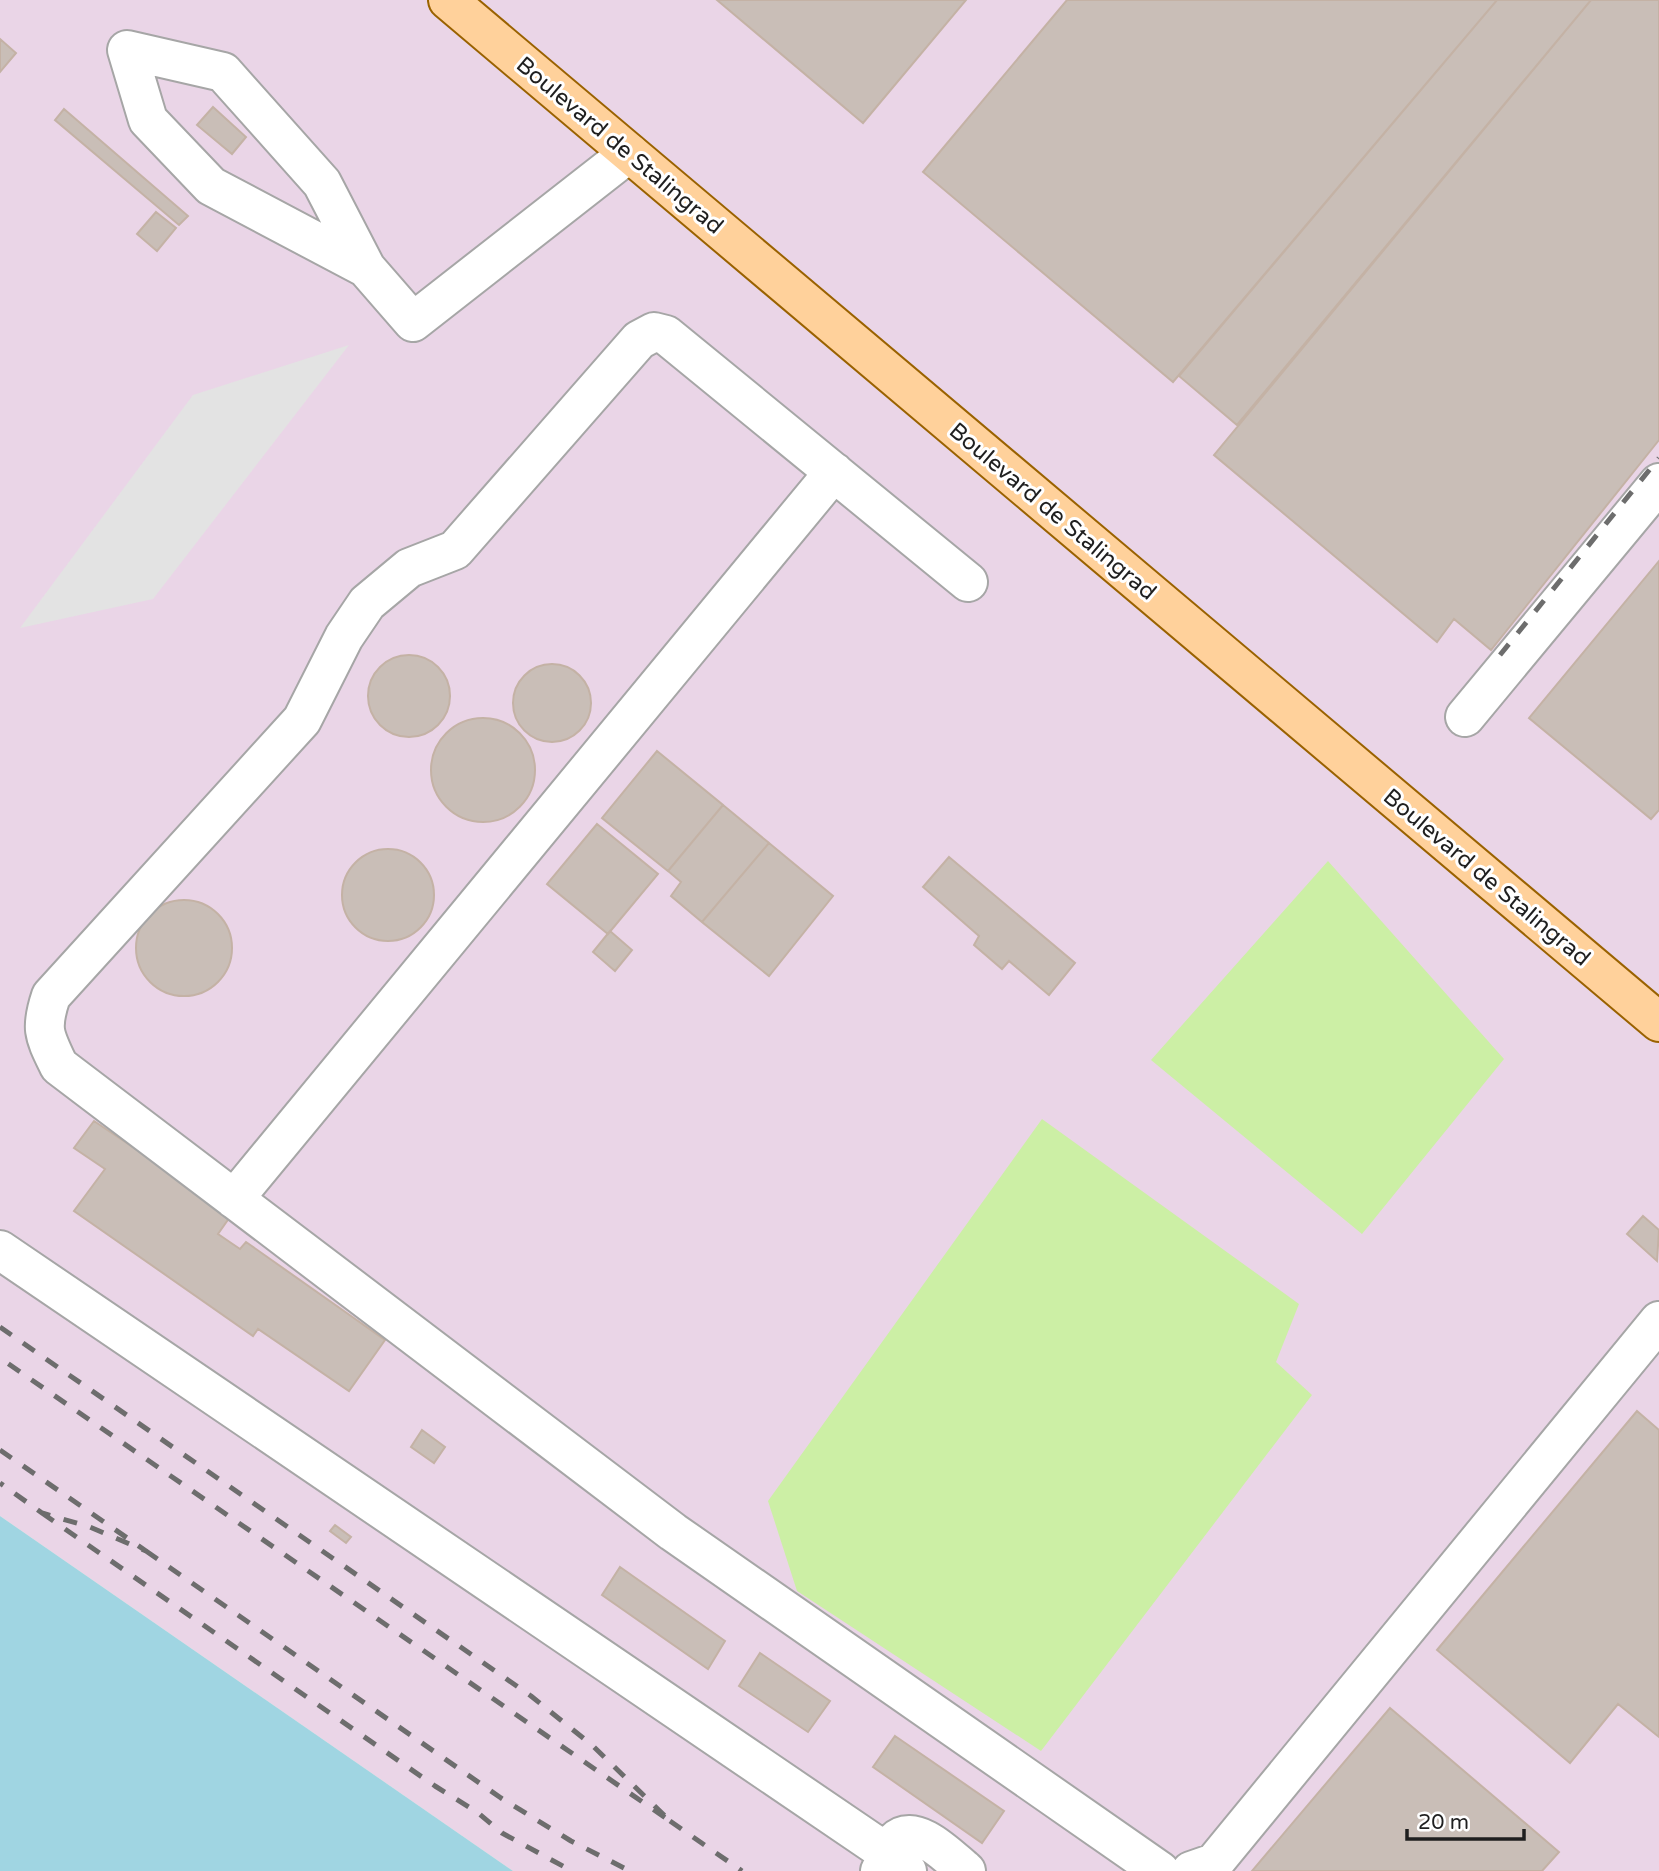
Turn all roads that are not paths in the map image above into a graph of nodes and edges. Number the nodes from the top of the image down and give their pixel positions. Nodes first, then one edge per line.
1 (448, 0) edge
2 (629, 153) junction
3 (366, 268) junction
4 (834, 472) junction
5 (1659, 483) edge
6 (968, 582) dead end
7 (1465, 717) dead end
8 (1659, 1022) edge
9 (234, 1199) junction
10 (0, 1250) edge
11 (1659, 1321) edge
12 (892, 1866) edge
13 (966, 1871) edge
14 (1160, 1871) edge
15 (1191, 1871) edge

1 - 2 main road, Boulevard de Stalingrad
2 - 3 street
2 - 8 main road, Boulevard de Stalingrad
3 - 3 street
4 - 6 street
4 - 9 street
4 - 9 street
5 - 7 street
9 - 14 street
10 - 12 street
11 - 15 street
12 - 13 street

